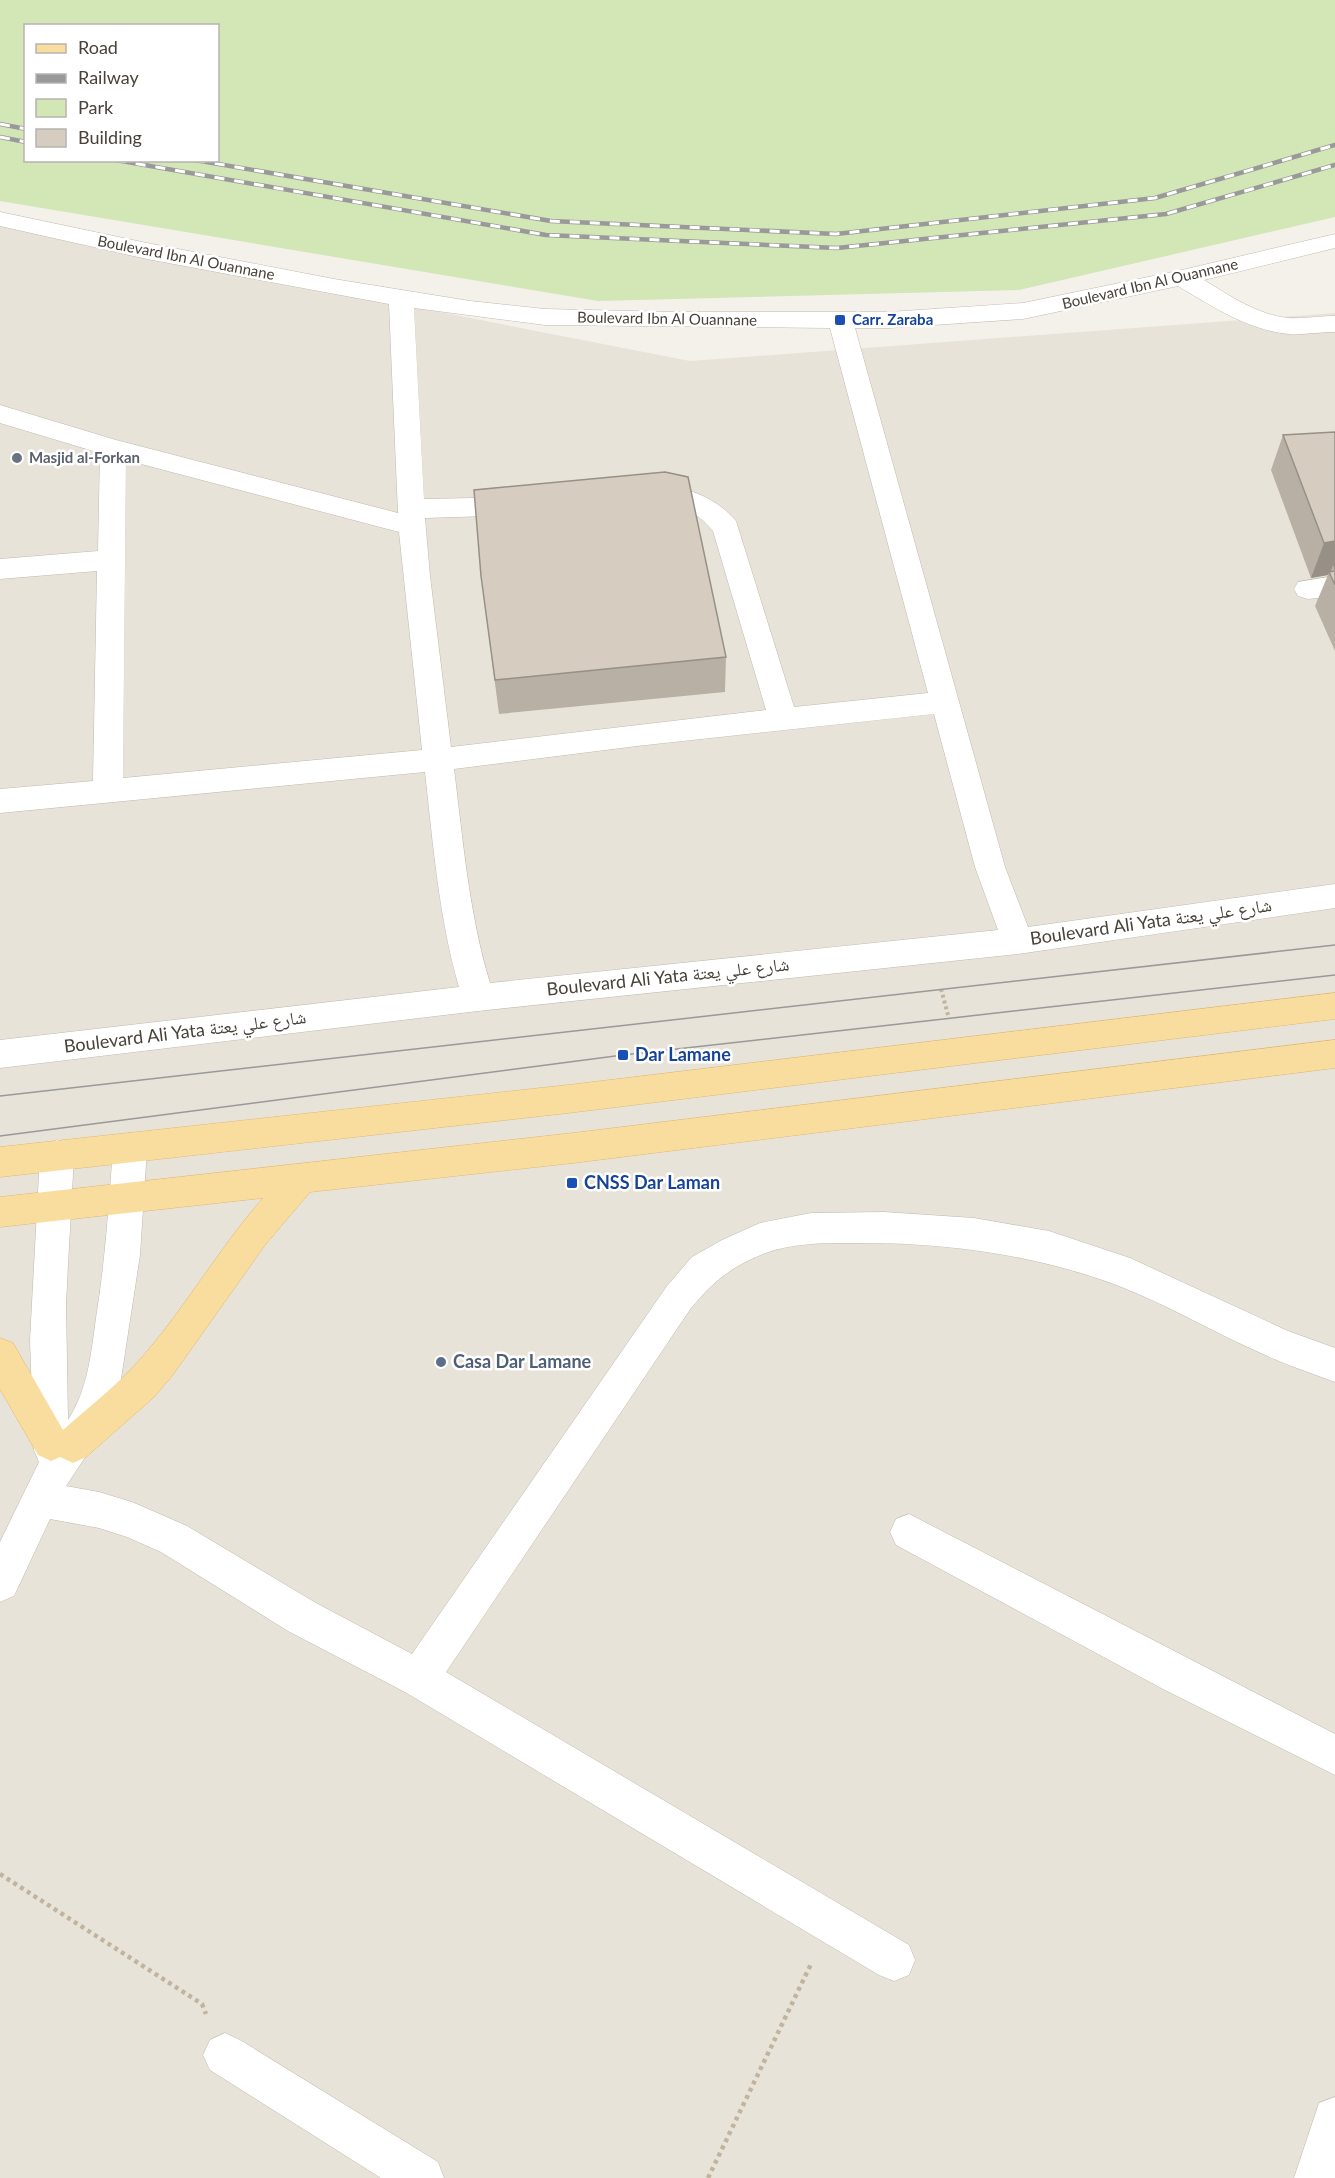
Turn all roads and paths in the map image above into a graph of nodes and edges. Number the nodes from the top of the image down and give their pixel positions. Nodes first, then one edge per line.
1 (0, 219) edge
2 (1335, 241) edge
3 (1182, 278) junction
4 (401, 298) junction
5 (840, 320) junction
6 (1335, 324) edge
7 (0, 414) edge
8 (113, 448) junction
9 (627, 498) edge
10 (543, 504) edge
11 (410, 518) junction
12 (111, 560) junction
13 (0, 569) edge
14 (945, 702) junction
15 (783, 719) junction
16 (437, 760) junction
17 (108, 790) junction
18 (0, 801) edge
19 (1335, 896) edge
20 (1018, 941) junction
21 (478, 998) junction
22 (1335, 1006) edge
23 (0, 1054) edge
24 (1335, 1054) edge
25 (130, 1148) junction
26 (57, 1155) junction
27 (0, 1162) edge
28 (302, 1177) junction
29 (127, 1199) junction
30 (53, 1206) junction
31 (0, 1212) edge
32 (0, 1355) edge
33 (1335, 1365) edge
34 (55, 1464) junction
35 (909, 1532) dead end
36 (0, 1583) edge
37 (419, 1678) junction
38 (1335, 1755) edge
39 (0, 1874) edge
40 (831, 1922) junction
41 (894, 1960) dead end
42 (225, 2055) joint
43 (1335, 2119) edge
44 (422, 2178) edge
45 (708, 2178) edge
46 (1316, 2178) edge

1 - 4 street, Boulevard Ibn Al Ouannane
2 - 3 street, Boulevard Ibn Al Ouannane
3 - 5 street, Boulevard Ibn Al Ouannane
3 - 6 street
4 - 5 street, Boulevard Ibn Al Ouannane
4 - 11 street
5 - 14 street
7 - 8 street
8 - 11 street
8 - 12 street
9 - 15 street
10 - 11 street
11 - 16 street
12 - 13 street
12 - 17 street
14 - 15 street
14 - 20 street
15 - 16 street
16 - 17 street
16 - 21 street
17 - 18 street
19 - 20 street, Boulevard Ali Yata شارع علي يعتة
20 - 21 street, Boulevard Ali Yata شارع علي يعتة
21 - 23 street, Boulevard Ali Yata شارع علي يعتة
22 - 25 main road
24 - 28 main road
25 - 26 main road
25 - 29 street
26 - 27 main road
26 - 30 street
28 - 29 main road
28 - 34 main road
29 - 30 main road
29 - 34 street
30 - 31 main road
30 - 34 street
32 - 34 main road
33 - 37 street
34 - 36 street
34 - 37 street
35 - 38 street
37 - 40 street
39 - 42 path
40 - 41 street
40 - 45 path
42 - 44 street
43 - 46 street

